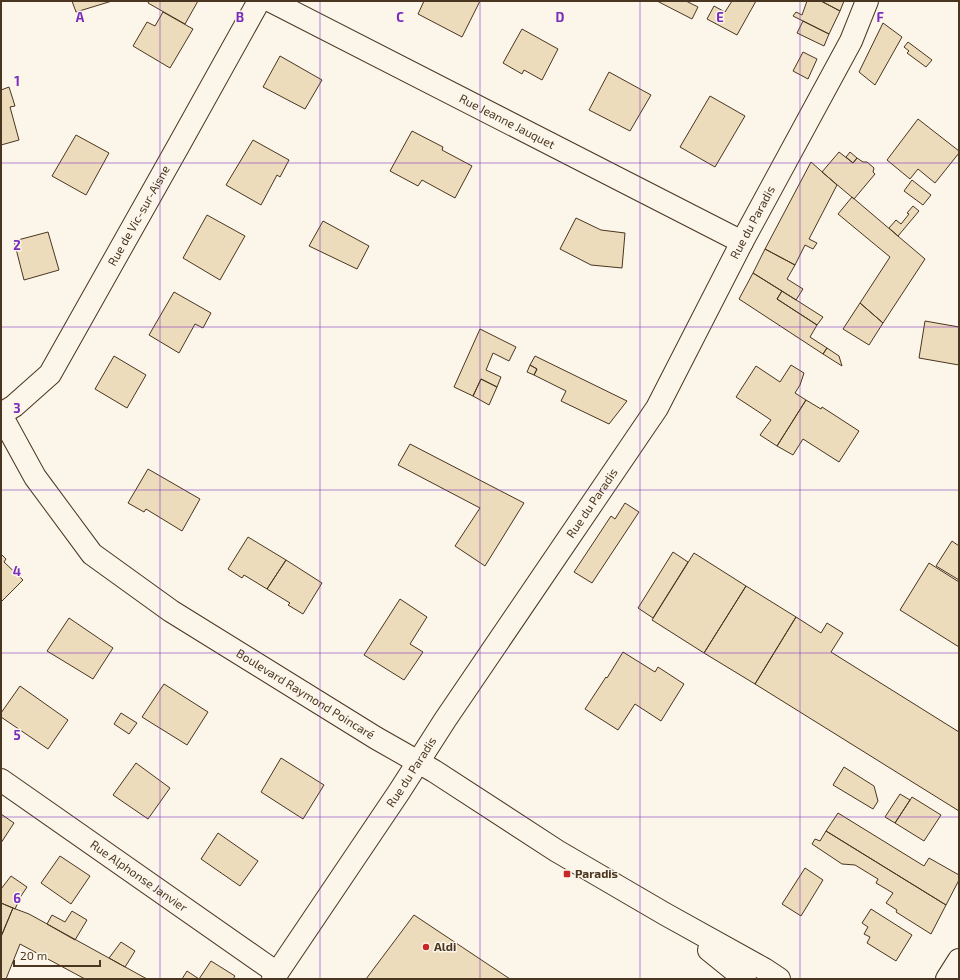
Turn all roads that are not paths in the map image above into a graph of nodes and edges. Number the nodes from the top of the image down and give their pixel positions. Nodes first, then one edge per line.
1 (259, 1) edge
2 (271, 1) edge
3 (867, 1) edge
4 (742, 242) junction
5 (1, 414) edge
6 (418, 763) junction
7 (1, 780) edge
8 (665, 914) junction
9 (959, 960) edge
10 (275, 976) edge
11 (745, 979) edge
12 (779, 979) edge
13 (946, 979) edge

1 - 5 street, Rue de Vic-sur-Aisne
2 - 4 street, Rue Jeanne Jauquet
3 - 4 street, Rue du Paradis
4 - 6 street, Rue du Paradis
5 - 6 street, Boulevard Raymond Poincaré
6 - 8 street, Boulevard Raymond Poincaré
6 - 10 street, Rue du Paradis
7 - 10 street, Rue Alphonse Janvier
8 - 11 street, Boulevard Raymond Poincaré
8 - 12 street, Boulevard Raymond Poincaré
9 - 13 street

